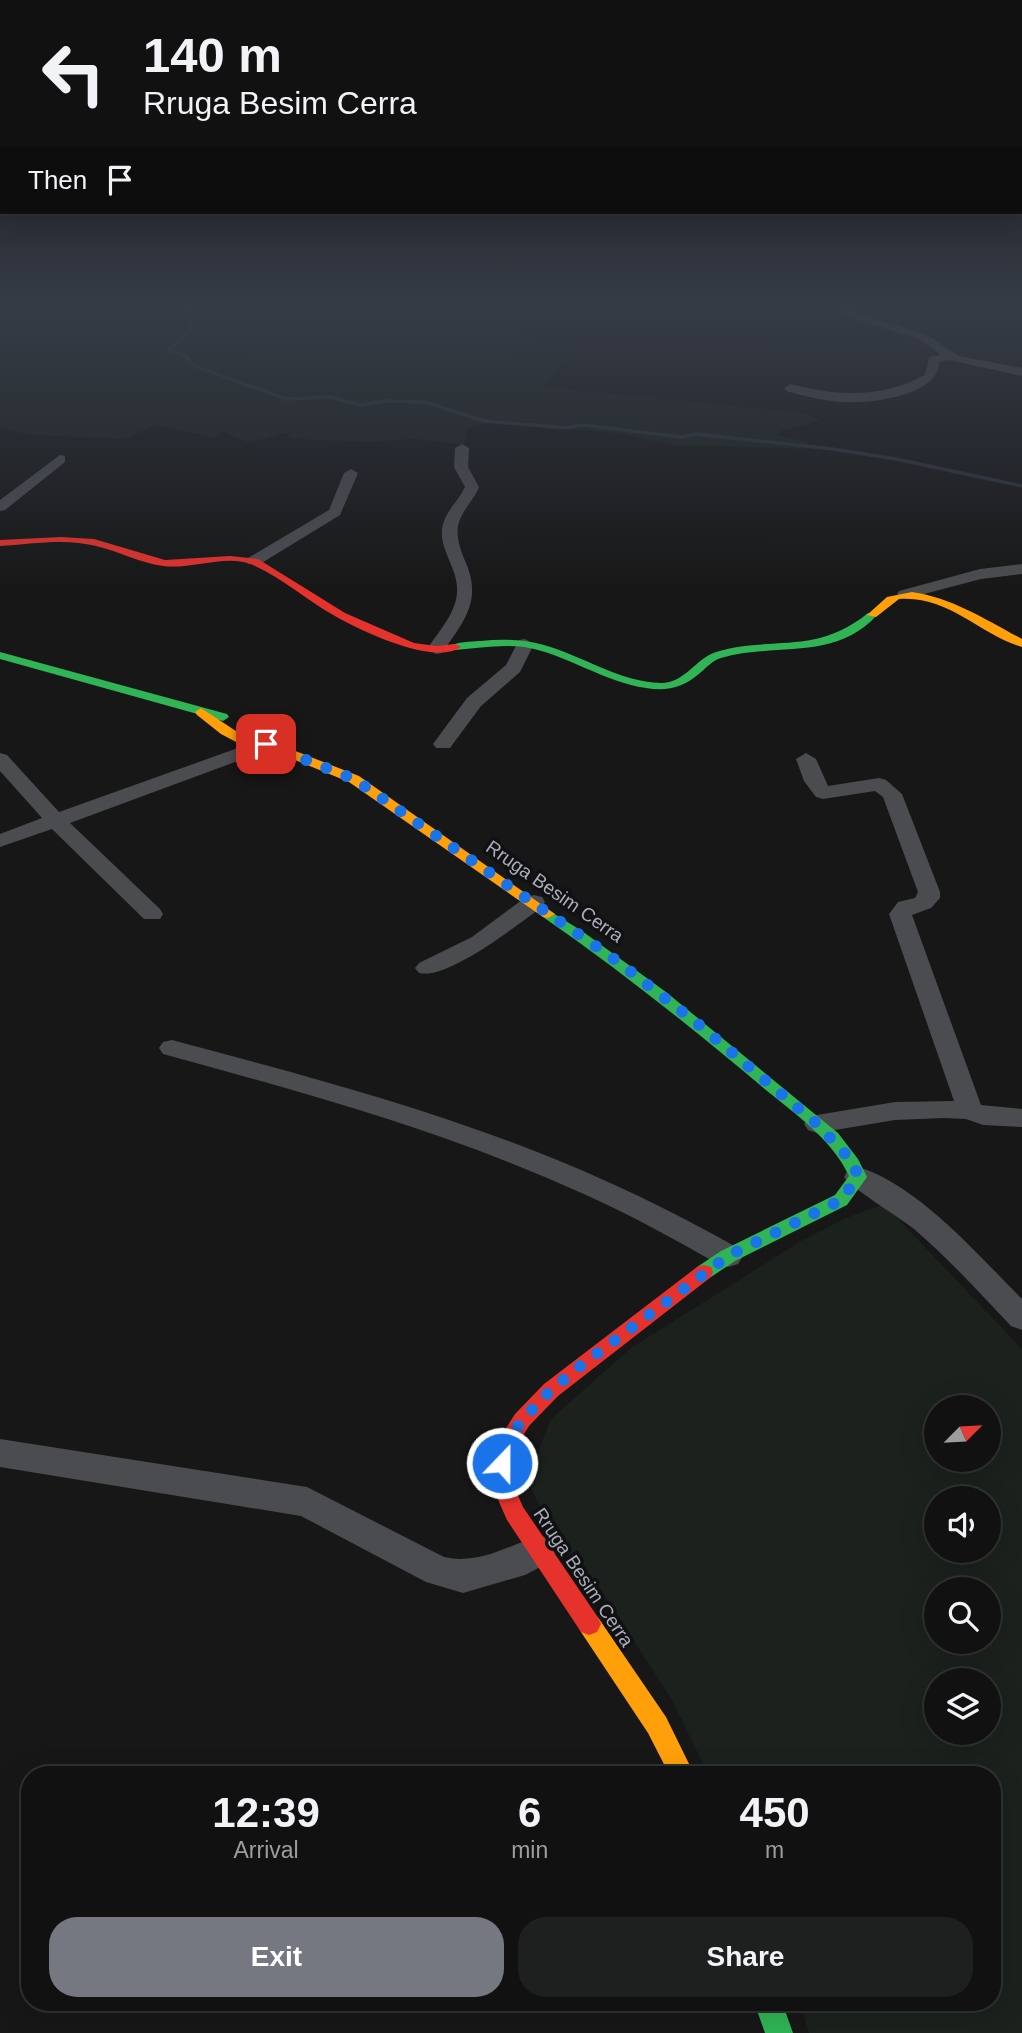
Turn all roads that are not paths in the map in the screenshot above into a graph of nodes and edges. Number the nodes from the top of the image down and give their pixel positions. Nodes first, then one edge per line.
1 (462, 448) dead end
2 (60, 458) dead end
3 (351, 473) dead end
4 (0, 507) edge
5 (0, 543) edge
6 (254, 561) junction
7 (1022, 569) edge
8 (905, 594) junction
9 (525, 644) junction
10 (1022, 645) edge
11 (436, 649) junction
12 (0, 655) edge
13 (201, 712) junction
14 (266, 744) junction
15 (443, 744) dead end
16 (806, 759) dead end
17 (0, 760) edge
18 (56, 821) junction
19 (0, 841) edge
20 (534, 902) junction
21 (152, 914) dead end
22 (426, 968) dead end
23 (173, 1048) dead end
24 (970, 1111) junction
25 (1022, 1118) edge
26 (817, 1124) junction
27 (858, 1177) junction
28 (728, 1256) junction
29 (1022, 1318) edge
30 (0, 1452) edge
31 (540, 1550) junction
32 (678, 1766) edge
33 (771, 2011) edge
34 (779, 2033) edge

1 - 11 street
2 - 4 street
3 - 6 street
5 - 6 street
6 - 11 street
7 - 8 street
8 - 9 street
8 - 10 street
9 - 11 street
9 - 15 street
12 - 13 street, Rruga Besim Cerra
13 - 14 street, Rruga Besim Cerra
13 - 14 street, Rruga Besim Cerra
14 - 18 street
14 - 20 street, Rruga Besim Cerra
16 - 24 street
17 - 18 street
18 - 19 street
18 - 21 street
20 - 22 street
20 - 26 street, Rruga Besim Cerra
23 - 28 street
24 - 25 street
24 - 26 street
26 - 27 street, Rruga Besim Cerra
27 - 28 street, Rruga Besim Cerra
27 - 29 street
28 - 31 street, Rruga Besim Cerra
30 - 31 street
31 - 32 street, Rruga Besim Cerra
33 - 34 street

